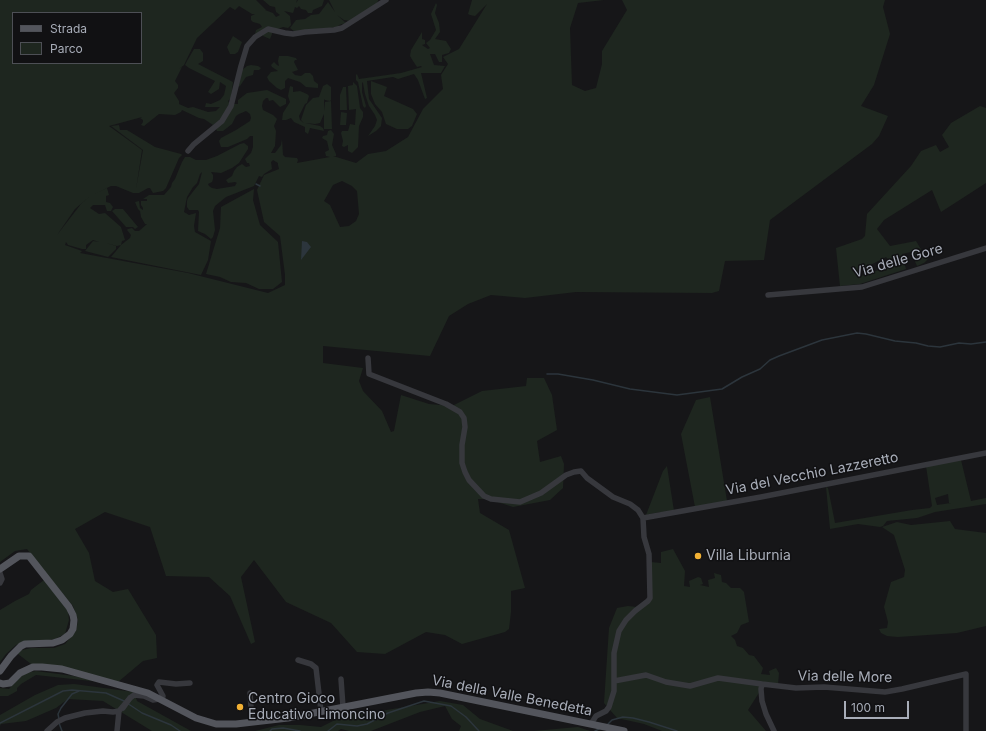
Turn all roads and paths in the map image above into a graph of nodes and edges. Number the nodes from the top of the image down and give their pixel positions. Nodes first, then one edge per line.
1 (386, 0) edge
2 (188, 151) dead end
3 (986, 248) edge
4 (768, 295) dead end
5 (368, 358) dead end
6 (986, 453) edge
7 (643, 518) junction
8 (0, 569) edge
9 (0, 573) edge
10 (0, 583) edge
11 (298, 660) dead end
12 (0, 671) edge
13 (341, 679) dead end
14 (614, 681) junction
15 (0, 683) edge
16 (190, 684) dead end
17 (762, 684) junction
18 (250, 693) dead end
19 (160, 699) junction
20 (343, 707) junction
21 (121, 710) junction
22 (321, 711) junction
23 (252, 722) junction
24 (591, 724) junction
25 (612, 729) edge
26 (47, 731) edge
27 (117, 731) edge
28 (624, 731) edge
29 (774, 731) edge
30 (966, 731) edge

1 - 2 street
3 - 4 street, Via delle Gore
5 - 7 street
6 - 7 street, Via del Vecchio Lazzeretto
7 - 14 street
8 - 12 main road
9 - 10 street
11 - 22 street
13 - 20 street
14 - 17 street
14 - 24 street
15 - 19 main road, Via della Valle Benedetta
16 - 19 street
17 - 29 street
17 - 30 street, Via delle More
18 - 23 street
19 - 21 street, bridge
19 - 23 main road, Via della Valle Benedetta
20 - 22 main road, Via della Valle Benedetta
20 - 24 main road, Via della Valle Benedetta
21 - 26 street
21 - 27 street
22 - 23 main road, Via della Valle Benedetta
24 - 25 main road, Via della Valle Benedetta
25 - 28 main road, Via della Valle Benedetta

